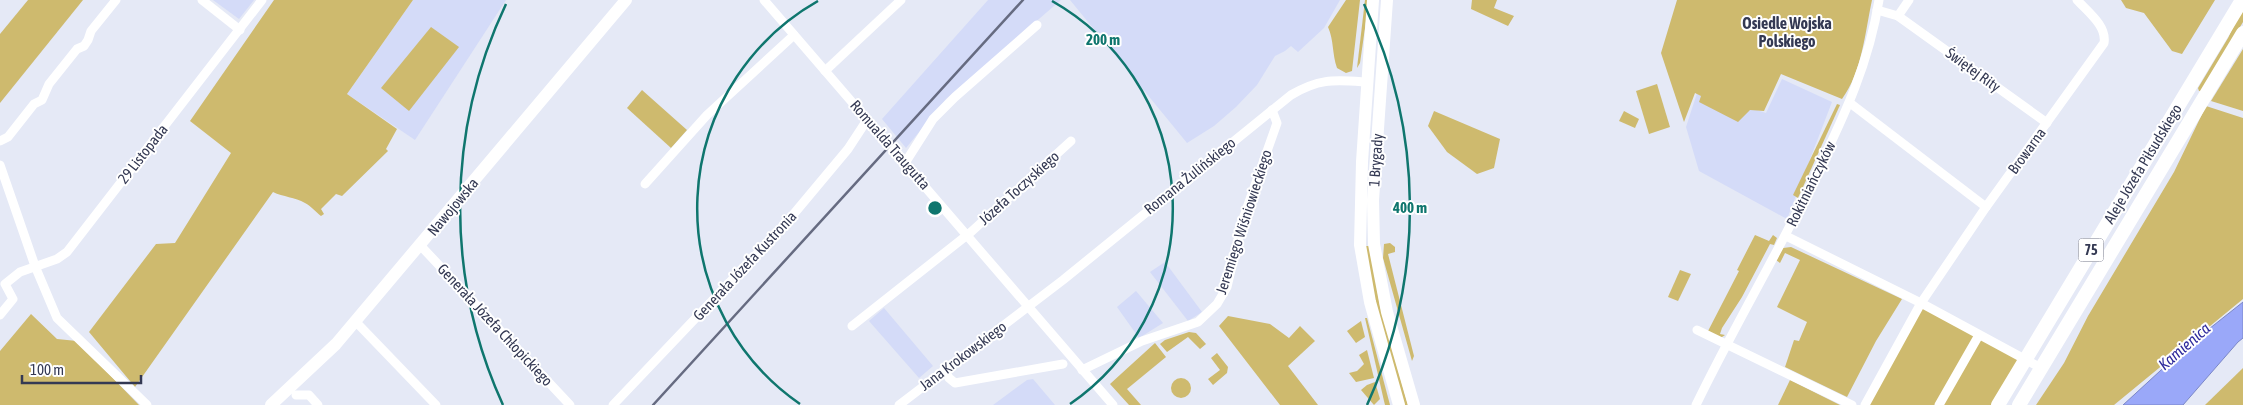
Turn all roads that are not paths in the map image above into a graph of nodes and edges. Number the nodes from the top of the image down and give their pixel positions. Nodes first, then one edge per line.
1 (116, 0) edge
2 (202, 0) edge
3 (262, 0) edge
4 (626, 0) edge
5 (764, 0) edge
6 (901, 0) edge
7 (1373, 0) edge
8 (1387, 0) edge
9 (1909, 0) edge
10 (2077, 0) edge
11 (2242, 0) edge
12 (1878, 5) edge
13 (1898, 16) junction
14 (1037, 25) dead end
15 (240, 30) junction
16 (2243, 33) edge
17 (794, 35) junction
18 (825, 71) junction
19 (1367, 82) junction
20 (1381, 83) junction
21 (2187, 90) junction
22 (2203, 100) junction
23 (1850, 103) junction
24 (1272, 110) junction
25 (867, 120) junction
26 (2047, 123) junction
27 (0, 141) edge
28 (1071, 141) dead end
29 (0, 164) edge
30 (906, 164) junction
31 (645, 184) dead end
32 (1986, 207) junction
33 (968, 235) junction
34 (1786, 236) junction
35 (420, 245) junction
36 (36, 266) junction
37 (2, 282) edge
38 (1921, 303) junction
39 (1028, 306) junction
40 (0, 315) edge
41 (356, 322) junction
42 (852, 326) dead end
43 (1697, 330) dead end
44 (1979, 334) junction
45 (1726, 343) junction
46 (2026, 360) junction
47 (1063, 364) dead end
48 (2041, 368) junction
49 (944, 369) junction
50 (1082, 370) junction
51 (294, 391) junction
52 (147, 405) edge
53 (271, 405) edge
54 (298, 405) edge
55 (318, 405) edge
56 (436, 405) edge
57 (570, 405) edge
58 (613, 405) edge
59 (899, 405) edge
60 (1112, 405) edge
61 (1399, 405) edge
62 (1414, 405) edge
63 (1696, 405) edge
64 (1852, 405) edge
65 (1864, 405) edge
66 (1939, 405) edge
67 (1998, 405) edge
68 (2019, 405) edge

1 - 27 street
2 - 15 street
3 - 15 street, 29 Listopada
4 - 35 street, Nawojowska
5 - 17 street, Romualda Traugutta
6 - 18 street
7 - 19 street, 1 Brygady
8 - 20 street, 1 Brygady
9 - 13 street
10 - 26 street, Browarna
11 - 21 main road, Aleje Józefa Piłsudskiego / 75
12 - 13 street
12 - 23 street, Rokitniańczyków
13 - 26 street, Świętej Rity
14 - 30 street
15 - 36 street, 29 Listopada
16 - 22 main road, Aleje Józefa Piłsudskiego / 75
17 - 18 street, Romualda Traugutta
17 - 31 street
18 - 25 street, Romualda Traugutta
19 - 20 street
19 - 24 street, Romana Żulińskiego
19 - 61 street, 1 Brygady
20 - 62 street, 1 Brygady
21 - 22 main road
21 - 46 main road, Aleje Józefa Piłsudskiego / 75
22 - 48 main road, Aleje Józefa Piłsudskiego / 75
23 - 32 street
23 - 34 street, Rokitniańczyków
24 - 39 street, Romana Żulińskiego
24 - 50 street, Jeremiego Wiśniowieckiego
25 - 30 street, Romualda Traugutta
25 - 58 street, Generała Józefa Kustronia
26 - 32 street, Browarna
28 - 33 street, Józefa Toczyskiego
29 - 36 street
30 - 33 street, Romualda Traugutta
32 - 38 street, Browarna
33 - 39 street, Romualda Traugutta
33 - 42 street, Józefa Toczyskiego
34 - 38 street
34 - 45 street, Rokitniańczyków
35 - 41 street, Nawojowska
35 - 57 street, Generała Józefa Chłopickiego
36 - 37 street, 29 Listopada
36 - 52 street
37 - 40 street, 29 Listopada
38 - 44 street
38 - 65 street, Browarna
39 - 49 street, Jana Krokowskiego
39 - 50 street, Romualda Traugutta
41 - 51 street, Nawojowska
41 - 56 street
43 - 45 street
44 - 46 street
44 - 66 street
45 - 63 street, Rokitniańczyków
45 - 64 street
46 - 48 street
46 - 67 main road, Aleje Józefa Piłsudskiego / 75
47 - 49 street
48 - 68 main road, Aleje Józefa Piłsudskiego / 75
49 - 59 street, Jana Krokowskiego
50 - 60 street, Romualda Traugutta
51 - 53 street, Nawojowska
51 - 54 street
51 - 55 street

